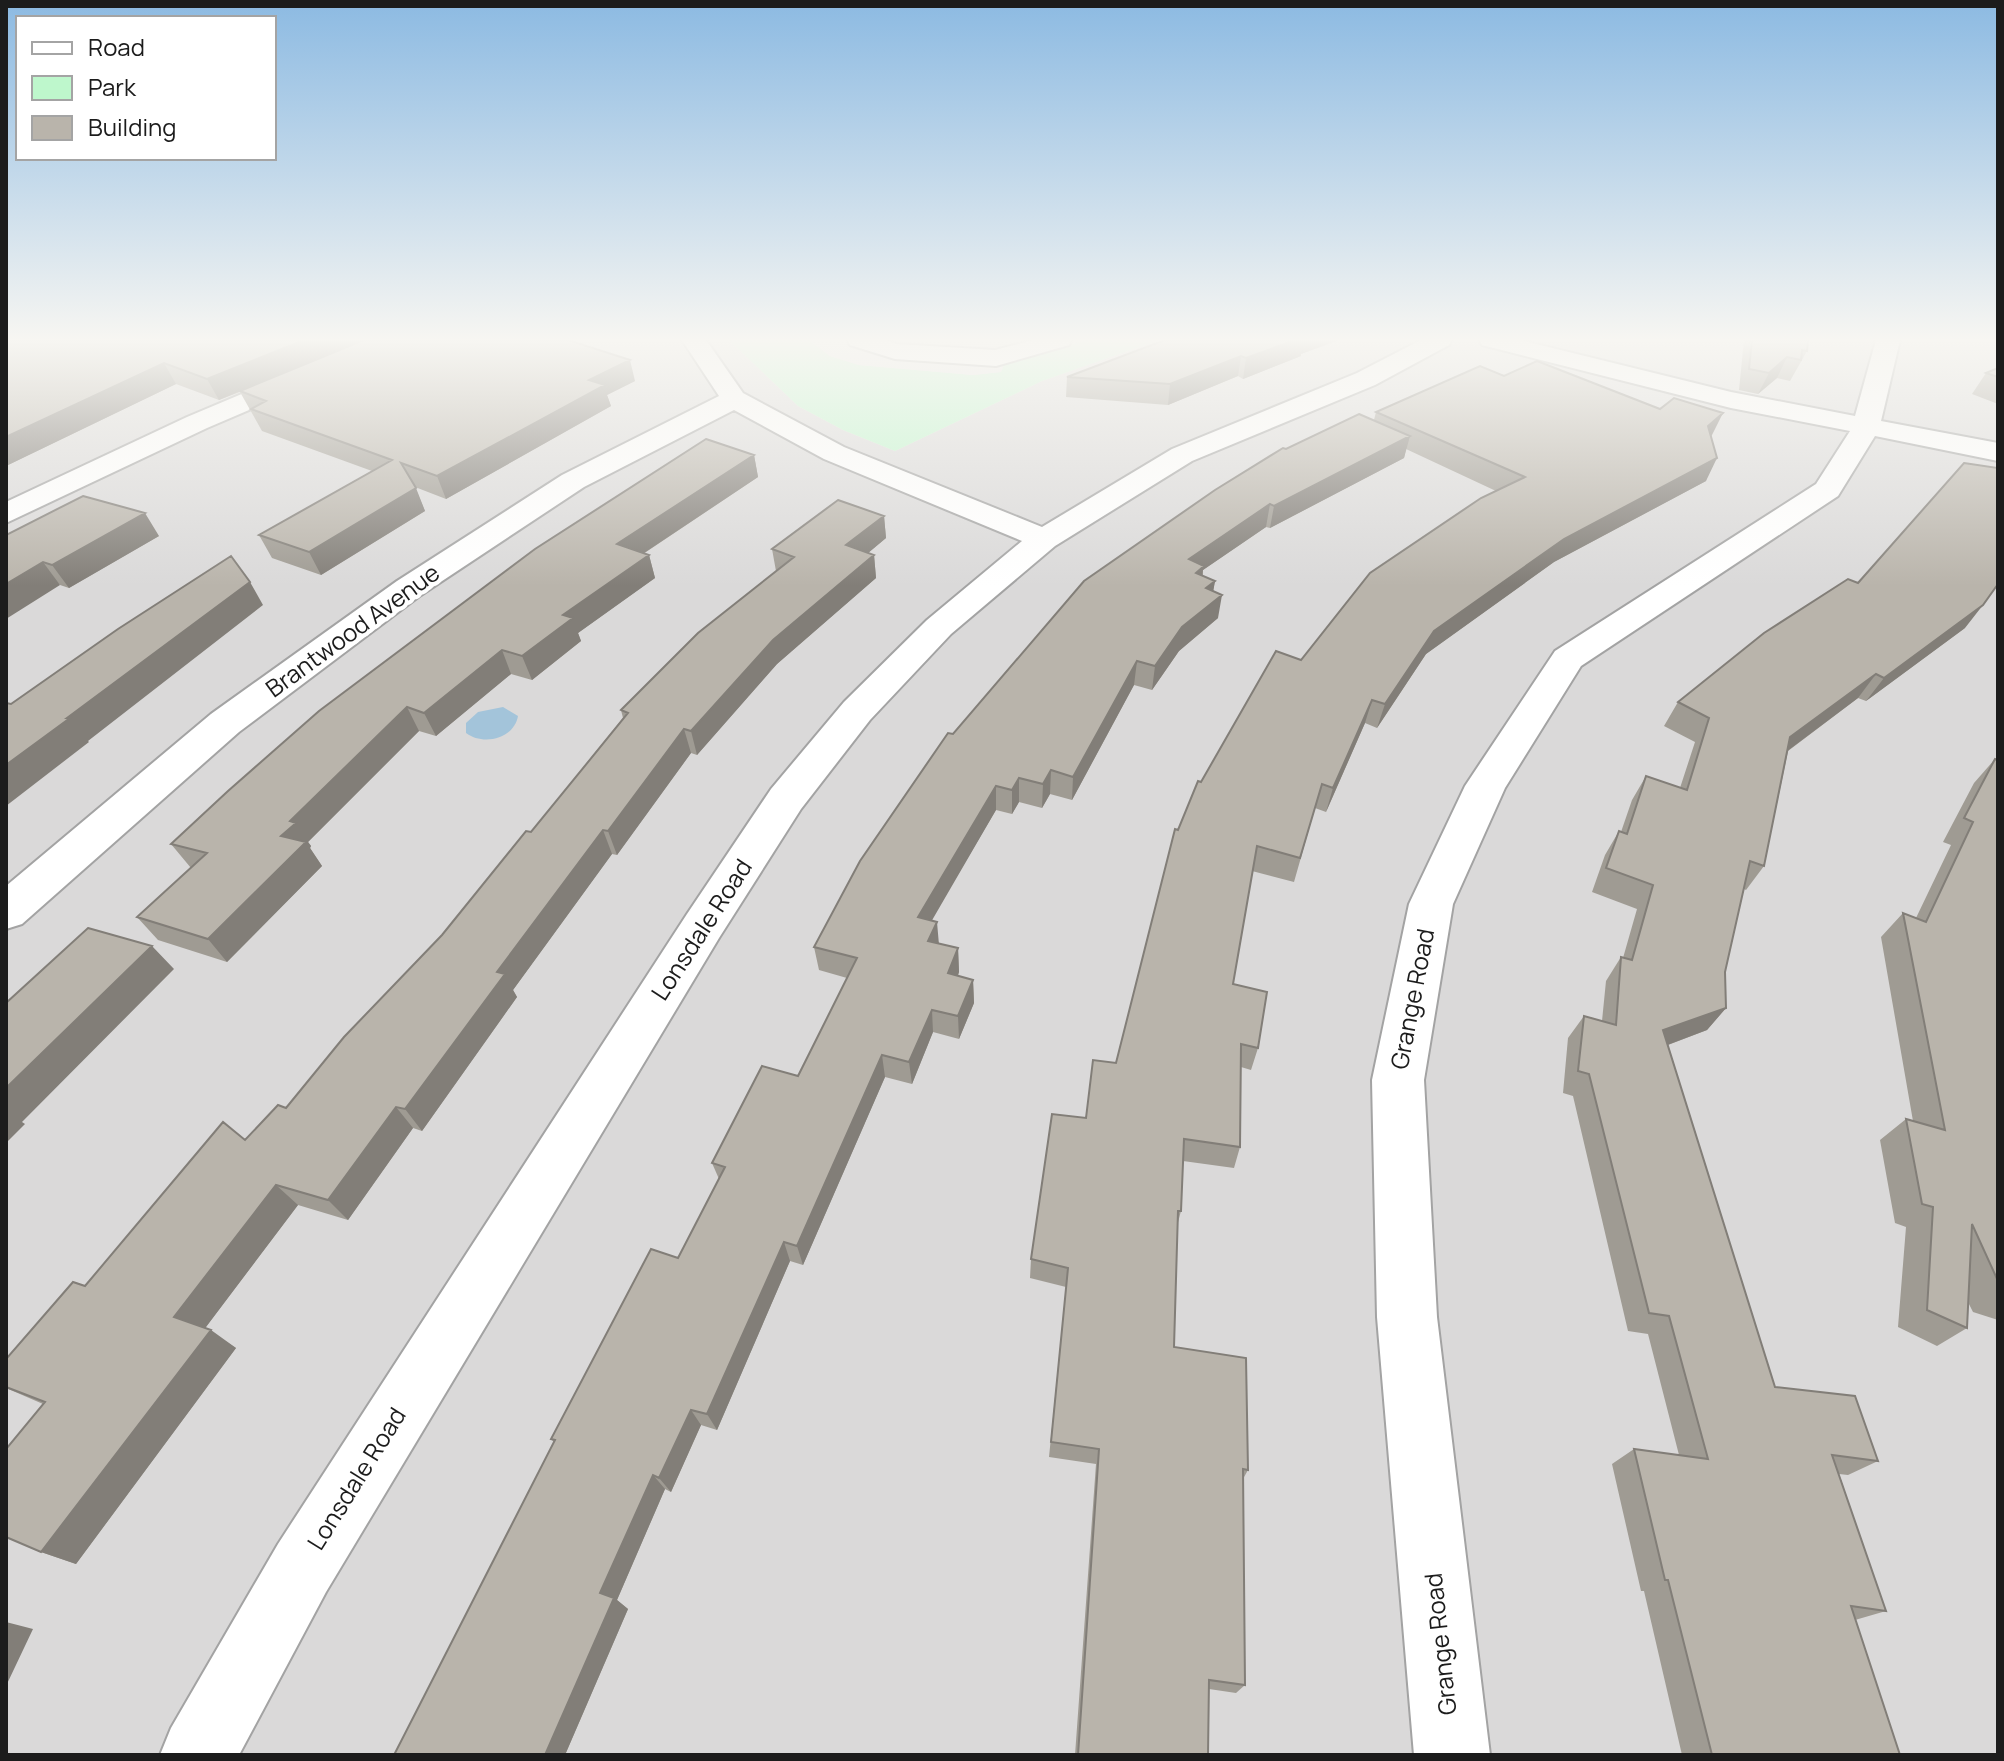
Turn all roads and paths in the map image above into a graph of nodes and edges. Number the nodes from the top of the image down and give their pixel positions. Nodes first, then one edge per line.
1 (196, 422) edge
2 (688, 422) edge
3 (777, 422) edge
4 (1261, 422) edge
5 (1833, 422) edge
6 (1867, 422) edge
7 (1865, 429) junction
8 (1998, 452) edge
9 (6, 514) edge
10 (1044, 539) junction
11 (6, 912) edge
12 (198, 1755) edge
13 (1452, 1755) edge

1 - 9 street
2 - 11 street, Brantwood Avenue
3 - 10 street
4 - 10 street, Lonsdale Road
5 - 7 street
6 - 7 street, Grange Road
7 - 8 street
7 - 13 street, Grange Road
10 - 12 street, Lonsdale Road

